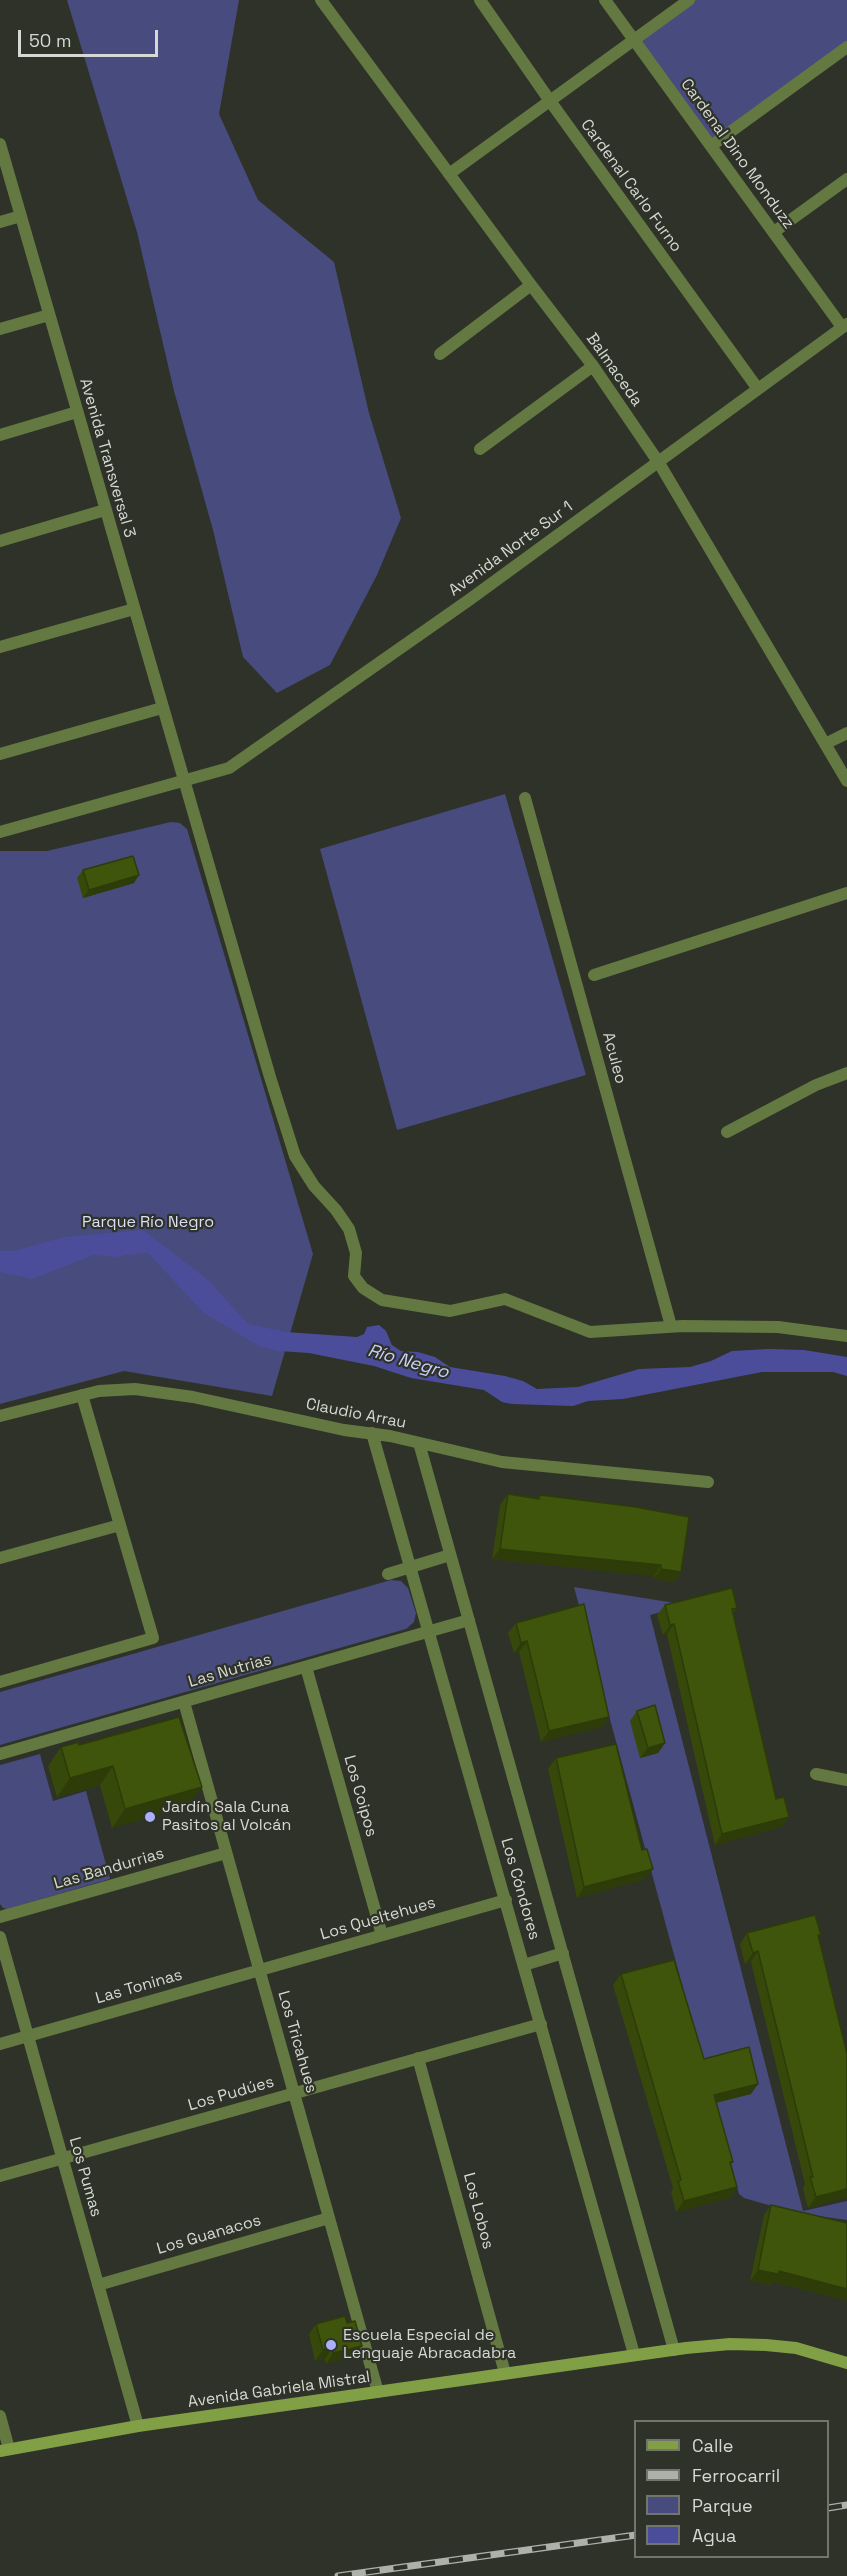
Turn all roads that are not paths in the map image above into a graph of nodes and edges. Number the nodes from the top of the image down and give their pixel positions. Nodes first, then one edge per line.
1 (321, 0) edge
2 (480, 0) edge
3 (605, 0) edge
4 (689, 0) edge
5 (634, 40) junction
6 (847, 47) edge
7 (550, 101) junction
8 (0, 144) edge
9 (711, 146) junction
10 (449, 174) junction
11 (847, 179) edge
12 (21, 216) junction
13 (0, 222) edge
14 (774, 232) junction
15 (531, 285) junction
16 (49, 315) junction
17 (845, 326) edge
18 (0, 329) edge
19 (440, 354) dead end
20 (593, 366) junction
21 (758, 389) junction
22 (77, 412) junction
23 (0, 435) edge
24 (480, 449) dead end
25 (659, 463) junction
26 (105, 510) junction
27 (0, 541) edge
28 (134, 609) junction
29 (0, 647) edge
30 (162, 708) junction
31 (847, 733) edge
32 (825, 744) junction
33 (0, 754) edge
34 (183, 780) junction
35 (847, 781) edge
36 (525, 798) dead end
37 (0, 832) edge
38 (847, 893) edge
39 (594, 975) dead end
40 (847, 1073) edge
41 (727, 1132) dead end
42 (671, 1326) junction
43 (847, 1336) edge
44 (82, 1395) junction
45 (0, 1416) edge
46 (372, 1433) junction
47 (419, 1443) junction
48 (708, 1482) dead end
49 (120, 1525) junction
50 (450, 1556) junction
51 (0, 1558) edge
52 (411, 1567) junction
53 (388, 1574) dead end
54 (469, 1620) junction
55 (429, 1632) junction
56 (306, 1667) junction
57 (0, 1682) edge
58 (184, 1702) junction
59 (0, 1754) edge
60 (816, 1774) dead end
61 (847, 1780) edge
62 (226, 1853) junction
63 (506, 1900) junction
64 (0, 1917) edge
65 (382, 1935) junction
66 (0, 1937) edge
67 (563, 1953) junction
68 (524, 1965) junction
69 (260, 1970) junction
70 (541, 2024) junction
71 (28, 2036) junction
72 (0, 2044) edge
73 (418, 2058) junction
74 (294, 2093) junction
75 (62, 2159) junction
76 (0, 2176) edge
77 (329, 2218) junction
78 (98, 2285) junction
79 (674, 2350) junction
80 (634, 2354) junction
81 (847, 2363) edge
82 (505, 2373) junction
83 (378, 2392) junction
84 (0, 2416) edge
85 (138, 2426) junction
86 (4, 2450) edge

1 - 10 street, Balmaceda
2 - 7 street, Cardenal Carlo Furno
3 - 5 street, Cardenal Dino Monduzz
4 - 5 street
5 - 7 street
5 - 9 street, Cardenal Dino Monduzz
6 - 9 street
7 - 10 street
7 - 21 street, Cardenal Carlo Furno
8 - 12 street, Avenida Transversal 3
9 - 14 street, Cardenal Dino Monduzz
10 - 15 street, Balmaceda
11 - 14 street
12 - 13 street
12 - 16 street, Avenida Transversal 3
14 - 17 street, Cardenal Dino Monduzz
15 - 19 street
15 - 20 street, Balmaceda
16 - 18 street
16 - 22 street, Avenida Transversal 3
17 - 21 street, Avenida Norte Sur 1
20 - 24 street
20 - 25 street, Balmaceda
21 - 25 street, Avenida Norte Sur 1
22 - 23 street
22 - 26 street, Avenida Transversal 3
25 - 32 street, Balmaceda
25 - 34 street, Avenida Norte Sur 1
26 - 27 street
26 - 28 street, Avenida Transversal 3
28 - 29 street
28 - 30 street, Avenida Transversal 3
30 - 33 street
30 - 34 street, Avenida Transversal 3
31 - 32 street
32 - 35 street, Balmaceda
34 - 37 street, Avenida Norte Sur 1
34 - 42 street, Avenida Transversal 3
36 - 42 street, Aculeo
38 - 39 street
40 - 41 street
42 - 43 street
44 - 45 street, Claudio Arrau
44 - 46 street, Claudio Arrau
44 - 49 street
46 - 47 street, Claudio Arrau
46 - 52 street, Los Cóndores
47 - 48 street, Claudio Arrau
47 - 50 street, Los Cóndores
49 - 51 street
49 - 57 street
50 - 52 street
50 - 54 street, Los Cóndores
52 - 53 street
52 - 55 street, Los Cóndores
54 - 55 street, Las Nutrias
54 - 67 street, Los Cóndores
55 - 56 street, Las Nutrias
55 - 63 street, Los Cóndores
56 - 58 street, Las Nutrias
56 - 65 street, Los Coipos
58 - 59 street, Las Nutrias
58 - 62 street, Los Tricahues
60 - 61 street
62 - 64 street, Las Bandurrias
62 - 69 street, Los Tricahues
63 - 65 street, Los Queltehues
63 - 68 street, Los Cóndores
65 - 69 street, Los Queltehues
66 - 71 street, Los Pumas
67 - 68 street
67 - 79 street, Los Cóndores
68 - 70 street, Los Cóndores
69 - 71 street, Las Toninas
69 - 74 street, Los Tricahues
70 - 73 street, Los Pudúes
70 - 80 street, Los Cóndores
71 - 72 street, Las Toninas
71 - 75 street, Los Pumas
73 - 74 street, Los Pudúes
73 - 82 street, Los Lobos
74 - 75 street, Los Pudúes
74 - 77 street, Los Tricahues
75 - 76 street, Los Pudúes
75 - 78 street, Los Pumas
77 - 78 street, Los Guanacos
77 - 83 street, Los Tricahues
78 - 85 street, Los Pumas
79 - 80 main road, Avenida Gabriela Mistral
79 - 81 main road, Avenida Gabriela Mistral
80 - 82 main road, Avenida Gabriela Mistral
82 - 83 main road, Avenida Gabriela Mistral
83 - 85 main road, Avenida Gabriela Mistral
84 - 86 street
85 - 86 main road, Avenida Gabriela Mistral

